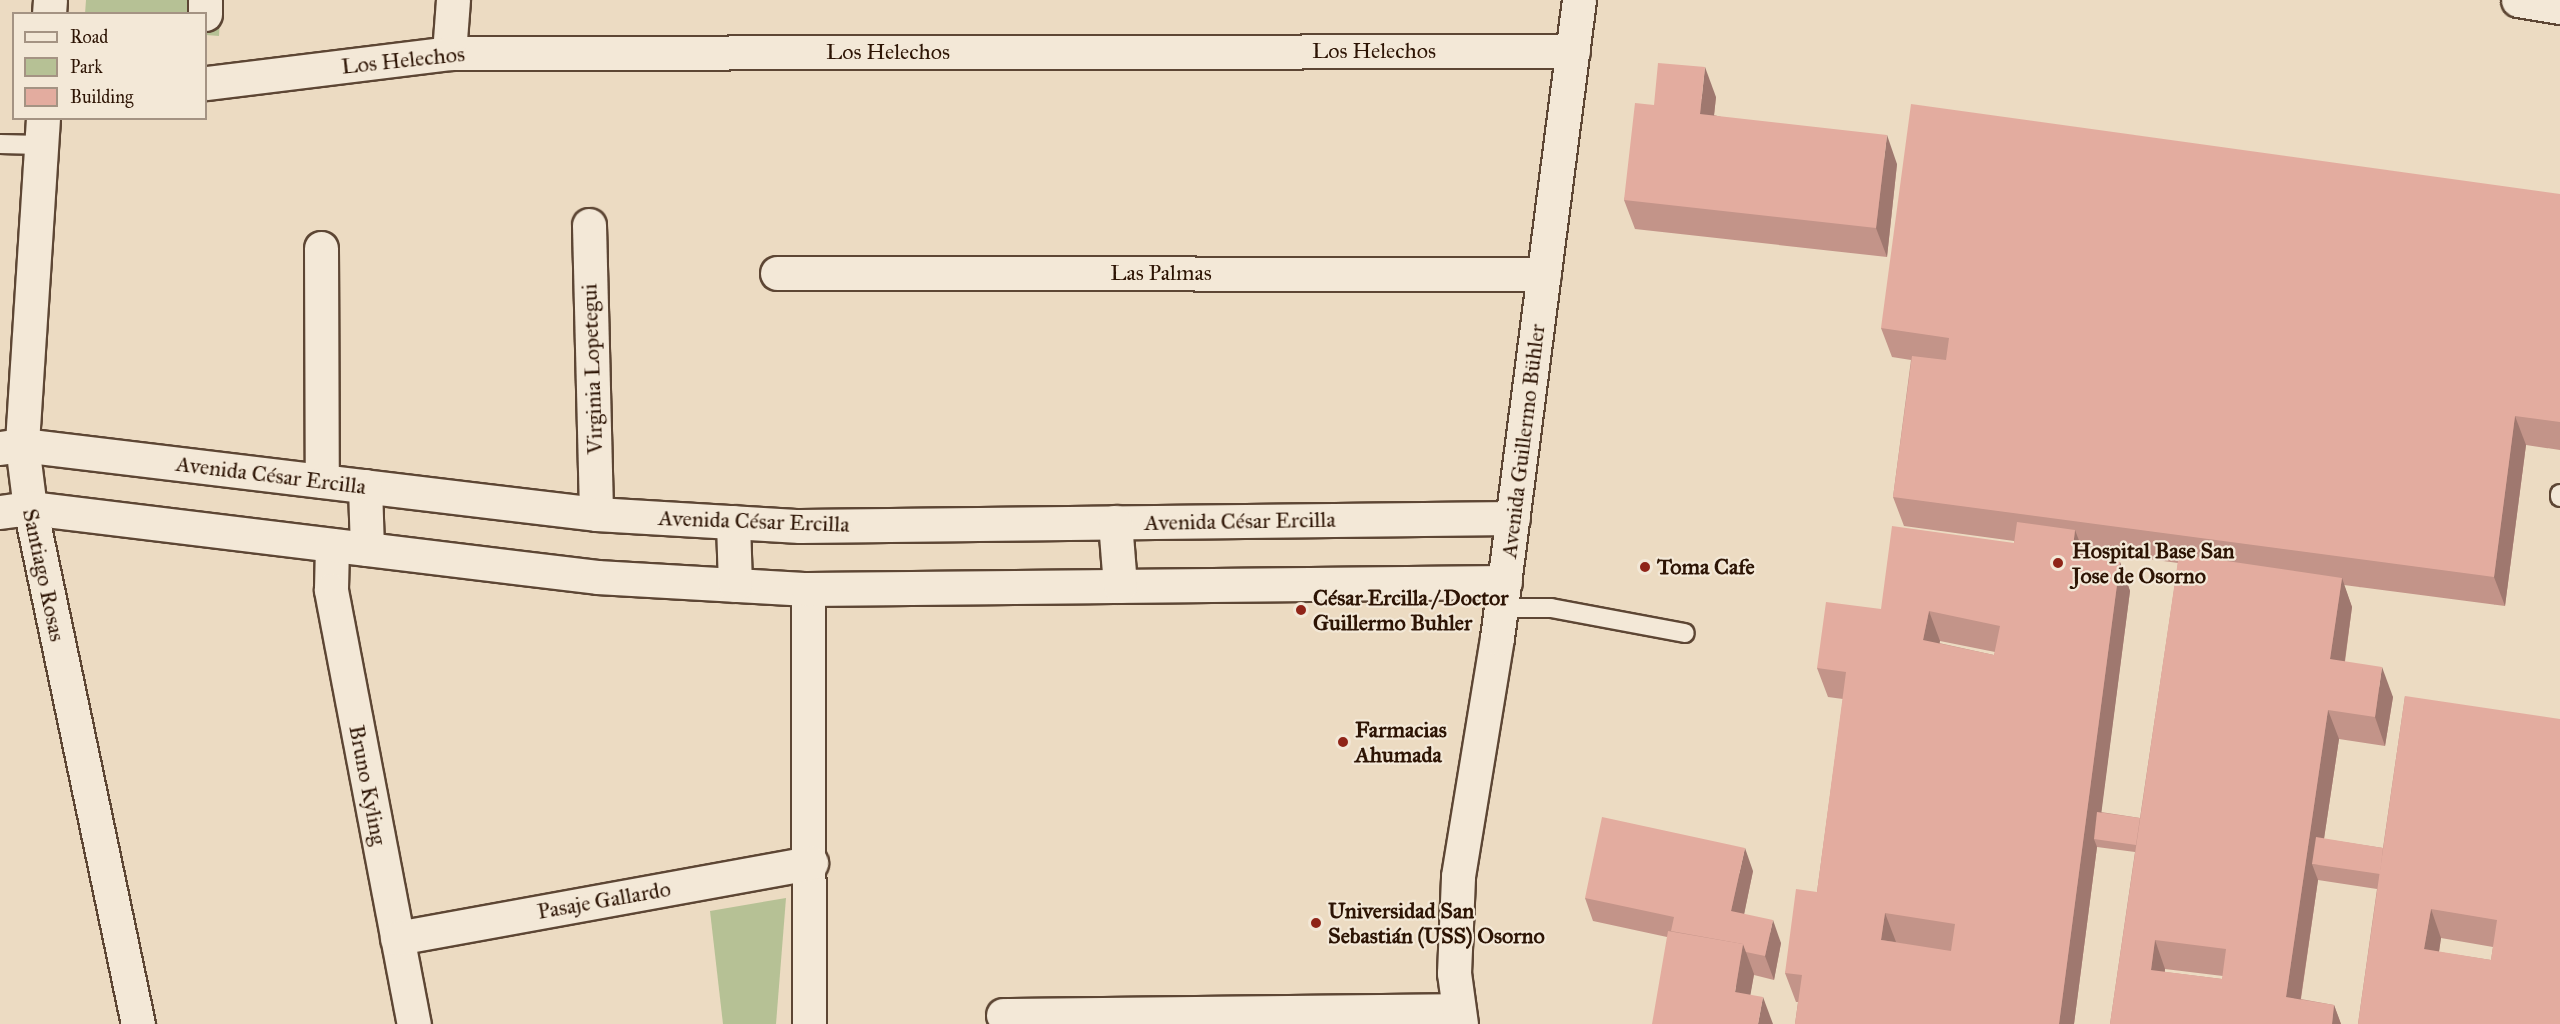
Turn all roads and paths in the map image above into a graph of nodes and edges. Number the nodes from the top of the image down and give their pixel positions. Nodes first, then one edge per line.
1 (453, 0) edge
2 (1579, 0) edge
3 (2518, 0) edge
4 (2560, 7) edge
5 (1573, 51) junction
6 (449, 53) junction
7 (207, 83) edge
8 (42, 132) edge
9 (0, 144) edge
10 (588, 225) dead end
11 (321, 249) dead end
12 (777, 273) dead end
13 (1544, 274) junction
14 (11, 446) edge
15 (322, 481) junction
16 (365, 486) junction
17 (15, 510) edge
18 (596, 514) junction
19 (1513, 518) junction
20 (733, 522) junction
21 (1115, 522) junction
22 (332, 544) junction
23 (367, 549) junction
24 (735, 585) junction
25 (1120, 586) junction
26 (808, 589) junction
27 (1503, 595) junction
28 (1685, 633) dead end
29 (811, 863) junction
30 (397, 938) junction
31 (1003, 1015) dead end
32 (1459, 1017) edge
33 (138, 1024) edge
34 (414, 1024) edge
35 (809, 1024) edge

1 - 6 street
2 - 5 street, Avenida Guillermo Bühler
3 - 4 street
5 - 6 street, Los Helechos
5 - 13 street, Avenida Guillermo Bühler
6 - 7 street, Los Helechos
8 - 9 lane
8 - 14 street, Santiago Rosas
10 - 18 street, Virginia Lopetegui
11 - 15 street
12 - 13 street, Las Palmas
13 - 19 street, Avenida Guillermo Bühler
14 - 15 street, Avenida César Ercilla
14 - 17 street, Santiago Rosas
15 - 16 street, Avenida César Ercilla
16 - 18 street, Avenida César Ercilla
16 - 23 street
17 - 22 street
17 - 33 street, Santiago Rosas
18 - 20 street, Avenida César Ercilla
19 - 21 street, Avenida César Ercilla
19 - 27 street, Avenida Guillermo Bühler
20 - 21 street, Avenida César Ercilla
20 - 24 street
21 - 25 street
22 - 23 street
22 - 30 street, Bruno Kyling
23 - 24 street
24 - 26 street
25 - 26 street
25 - 27 street
26 - 29 street
27 - 28 lane
27 - 32 street, Avenida Guillermo Bühler
29 - 30 street, Pasaje Gallardo
29 - 35 street
30 - 34 street, Bruno Kyling
31 - 32 street

